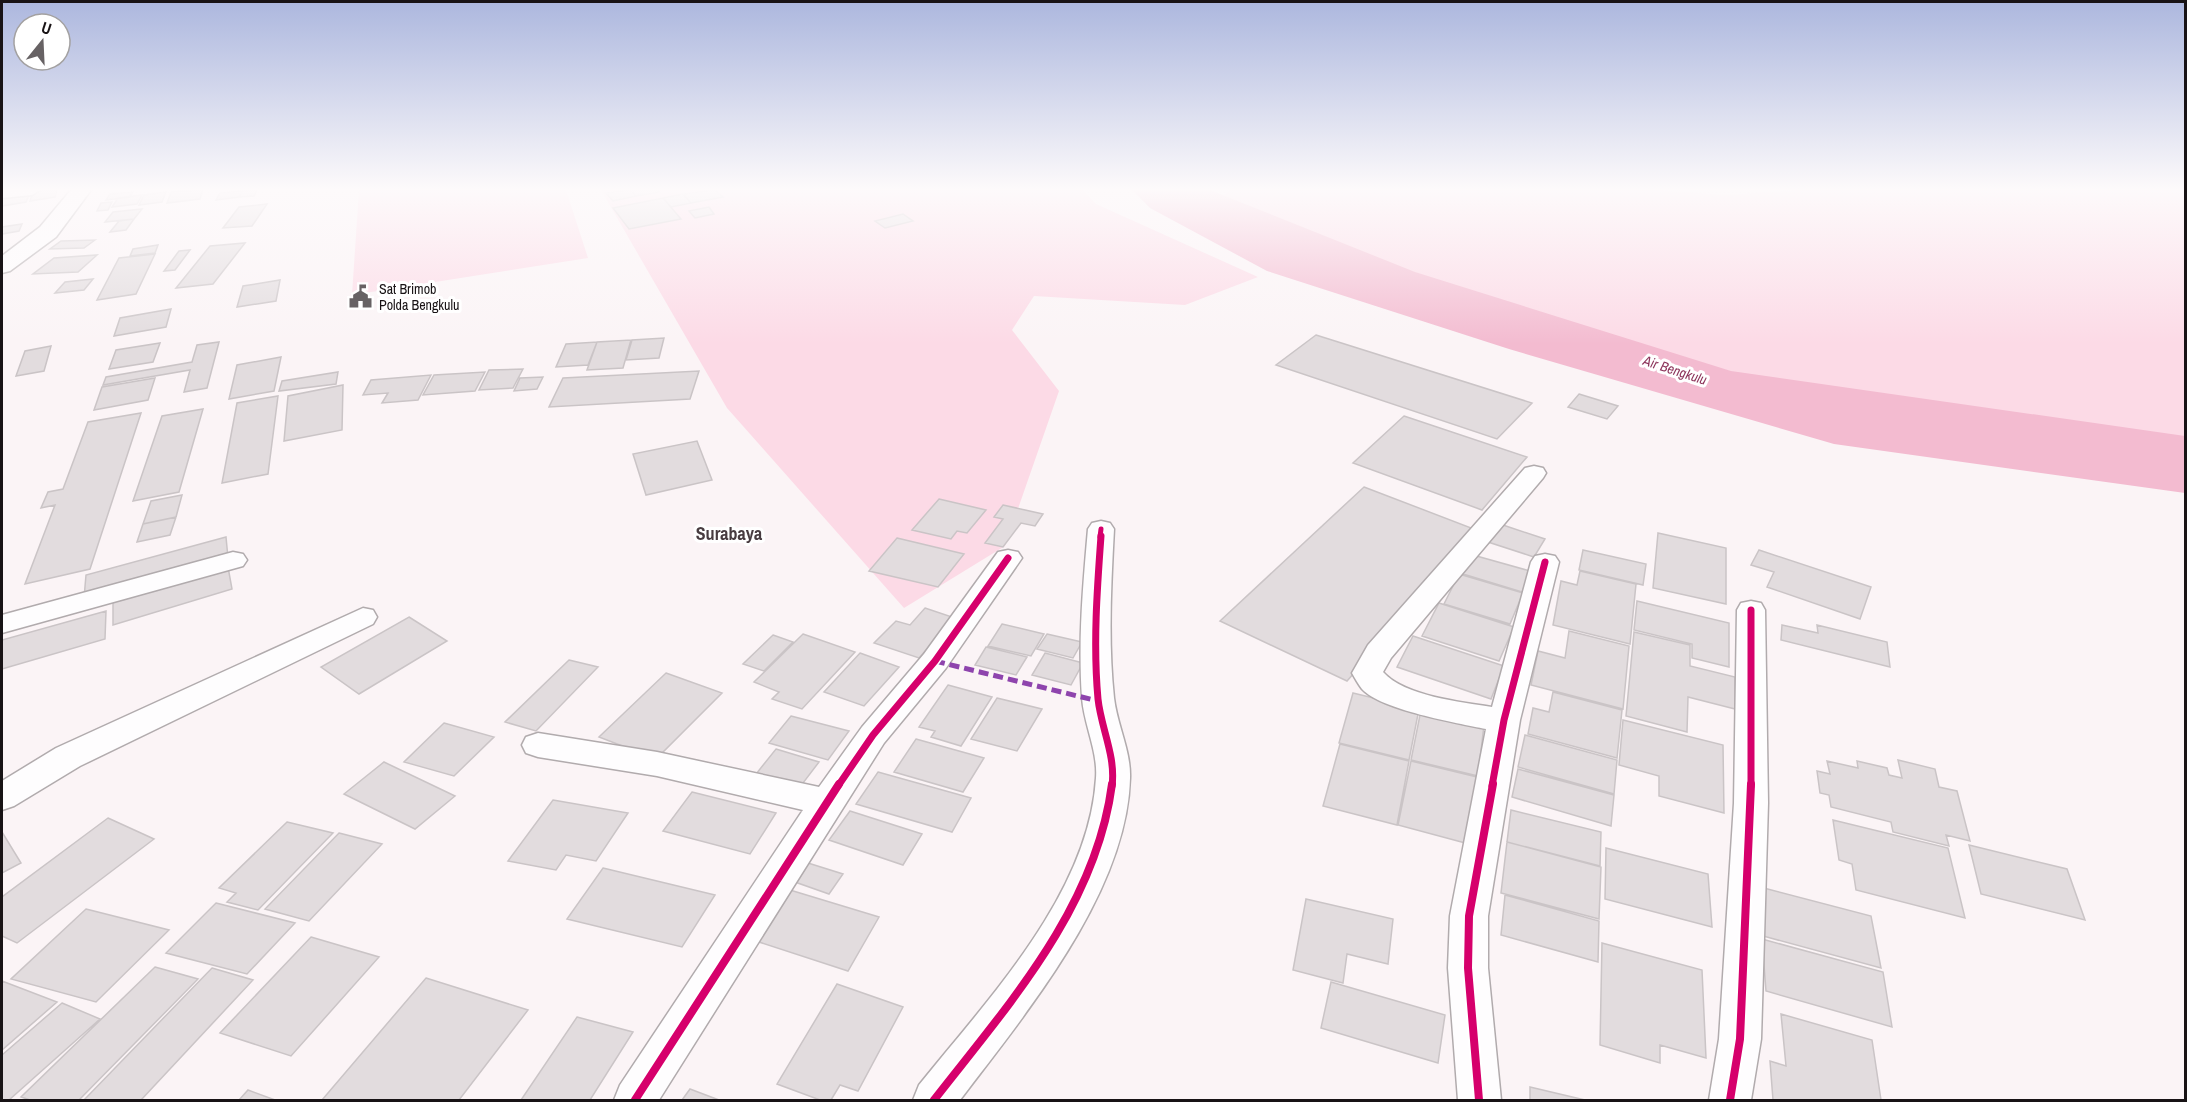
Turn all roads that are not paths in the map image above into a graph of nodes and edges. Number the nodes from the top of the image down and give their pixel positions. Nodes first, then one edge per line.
1 (35, 241) edge
2 (2, 266) edge
3 (1534, 472) dead end
4 (1101, 530) dead end
5 (1008, 558) dead end
6 (233, 560) dead end
7 (1545, 562) dead end
8 (1751, 610) dead end
9 (363, 617) dead end
10 (2, 624) edge
11 (1504, 720) junction
12 (538, 745) dead end
13 (2, 797) edge
14 (827, 802) junction
15 (635, 1101) edge
16 (934, 1101) edge
17 (1479, 1101) edge
18 (1730, 1101) edge

1 - 2 main road
3 - 11 street
4 - 16 street
5 - 14 street
6 - 10 street
7 - 11 street
8 - 18 street
9 - 13 street
11 - 17 street
12 - 14 street
14 - 15 street

